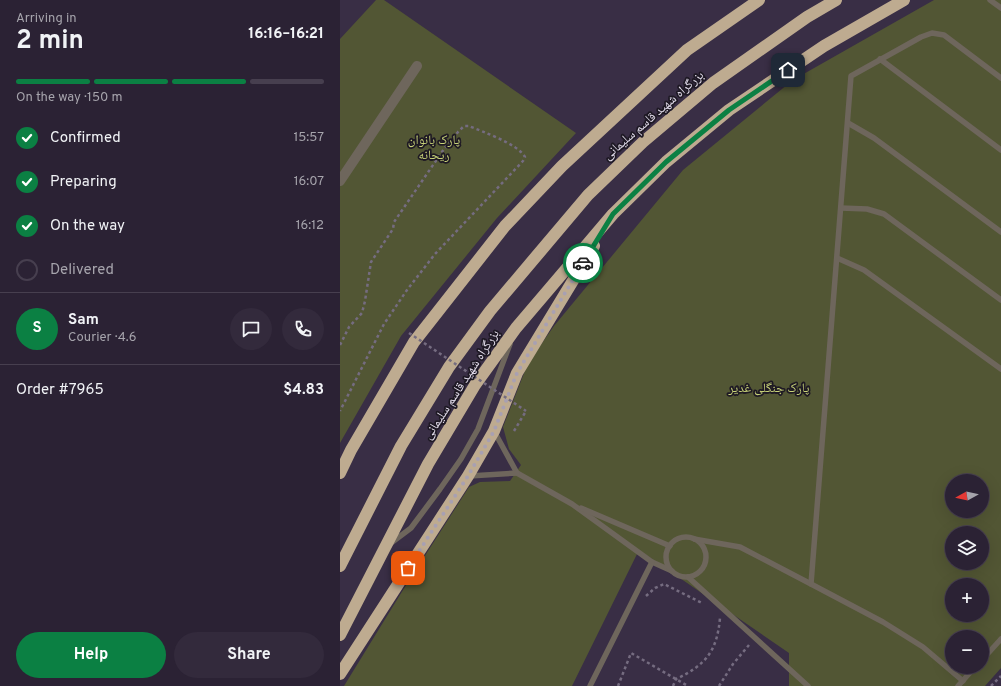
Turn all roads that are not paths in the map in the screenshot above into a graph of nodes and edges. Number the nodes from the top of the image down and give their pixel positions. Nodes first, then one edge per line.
1 (759, 0) edge
2 (836, 0) edge
3 (904, 0) edge
4 (990, 0) edge
5 (1001, 8) edge
6 (880, 59) junction
7 (417, 66) dead end
8 (1001, 78) edge
9 (848, 123) junction
10 (1001, 150) edge
11 (340, 181) edge
12 (841, 208) junction
13 (613, 214) junction
14 (1001, 232) edge
15 (837, 258) junction
16 (1001, 300) edge
17 (516, 328) junction
18 (1001, 369) edge
19 (494, 431) junction
20 (340, 473) edge
21 (517, 473) junction
22 (468, 476) junction
23 (572, 504) junction
24 (694, 539) junction
25 (670, 546) junction
26 (385, 548) junction
27 (652, 562) junction
28 (340, 566) edge
29 (672, 571) junction
30 (688, 577) junction
31 (811, 584) junction
32 (340, 635) edge
33 (1001, 639) edge
34 (989, 652) edge
35 (340, 674) edge
36 (969, 674) edge
37 (963, 681) junction
38 (590, 686) edge
39 (808, 686) edge
40 (958, 686) edge

1 - 20 highway
2 - 28 highway, بزرگراه شهید قاسم سلیمانی
3 - 13 highway, بزرگراه شهید قاسم سلیمانی
4 - 5 lane
6 - 8 lane
6 - 9 lane
6 - 10 lane
7 - 11 street
9 - 12 lane
9 - 14 lane
12 - 15 lane
12 - 16 lane
13 - 17 highway, بزرگراه شهید قاسم سلیمانی
13 - 19 highway
15 - 18 lane
15 - 31 lane
17 - 26 highway, بزرگراه شهید قاسم سلیمانی
17 - 26 lane
19 - 21 lane
19 - 22 highway
21 - 22 lane
21 - 23 lane
22 - 35 highway
23 - 25 lane
23 - 27 lane
24 - 25 lane
24 - 30 lane
24 - 31 lane
25 - 29 lane
26 - 32 highway, بزرگراه شهید قاسم سلیمانی
27 - 29 lane
27 - 38 lane
29 - 30 lane
30 - 39 lane
31 - 37 lane
33 - 34 lane
36 - 37 lane
37 - 40 lane

